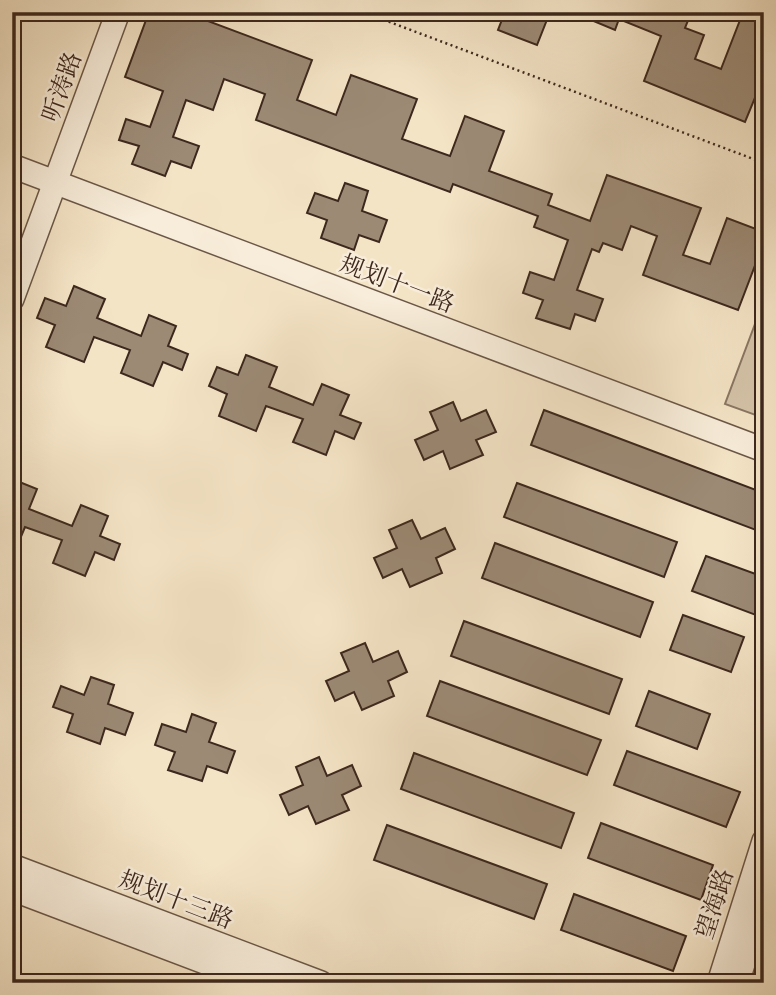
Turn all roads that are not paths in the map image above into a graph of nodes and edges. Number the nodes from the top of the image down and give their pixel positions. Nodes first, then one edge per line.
1 (118, 12) edge
2 (12, 166) edge
3 (55, 182) junction
4 (12, 299) edge
5 (764, 450) edge
6 (764, 841) edge
7 (12, 866) edge
8 (12, 889) edge
9 (764, 897) edge
10 (260, 983) edge
11 (321, 983) edge
12 (719, 983) edge
13 (737, 983) edge

1 - 3 street, 听涛路
2 - 3 street, 规划十一路
3 - 4 street, 听涛路
3 - 5 street, 规划十一路
6 - 12 street, 望海路
7 - 11 street, 规划十三路
8 - 10 street, 规划十三路
9 - 13 street, 望海路

